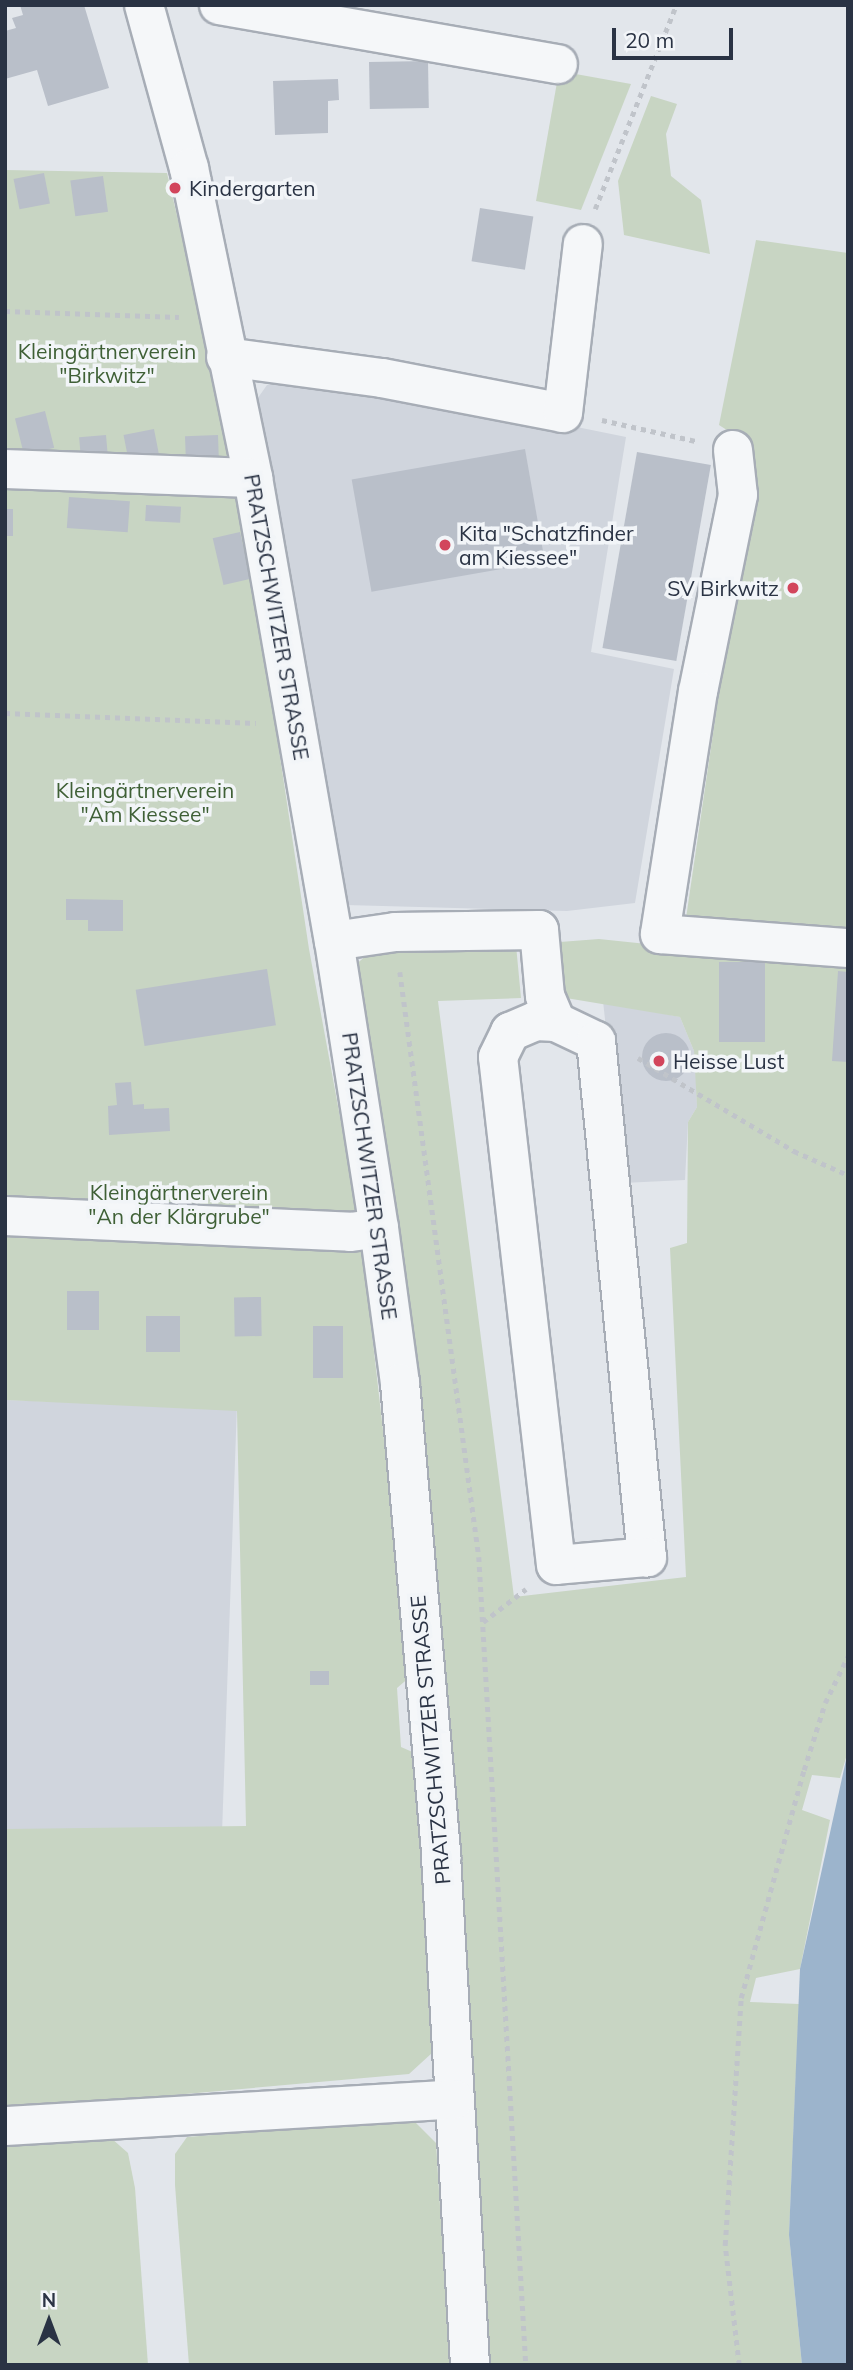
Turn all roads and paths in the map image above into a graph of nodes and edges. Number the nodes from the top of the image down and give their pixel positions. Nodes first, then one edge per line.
1 (144, 5) edge
2 (219, 5) edge
3 (676, 5) edge
4 (558, 64) dead end
5 (583, 244) joint
6 (5, 311) edge
7 (217, 318) junction
8 (226, 357) junction
9 (563, 413) junction
10 (733, 450) joint
11 (5, 469) edge
12 (253, 478) junction
13 (5, 713) edge
14 (296, 724) junction
15 (395, 932) junction
16 (334, 941) junction
17 (848, 948) edge
18 (556, 1022) junction
19 (596, 1041) junction
20 (848, 1175) edge
21 (5, 1216) edge
22 (379, 1228) junction
23 (556, 1565) junction
24 (483, 1623) junction
25 (848, 1656) edge
26 (454, 2099) junction
27 (5, 2126) edge
28 (470, 2365) edge
29 (526, 2365) edge
30 (739, 2365) edge

1 - 7 street, PRATZSCHWITZER STRASSE
2 - 4 street
3 - 5 path
5 - 9 street
6 - 7 path
7 - 8 street, PRATZSCHWITZER STRASSE
8 - 9 street
8 - 12 street, PRATZSCHWITZER STRASSE
9 - 10 path
10 - 17 street
11 - 12 street
12 - 14 street, PRATZSCHWITZER STRASSE
13 - 14 path
14 - 16 street, PRATZSCHWITZER STRASSE
15 - 16 street
15 - 18 street
15 - 24 path
16 - 22 street, PRATZSCHWITZER STRASSE
18 - 19 street
18 - 23 street
19 - 20 path
19 - 23 street
21 - 22 street
22 - 26 street, PRATZSCHWITZER STRASSE
23 - 24 path
24 - 29 path
25 - 30 path
26 - 27 street
26 - 28 street, PRATZSCHWITZER STRASSE

